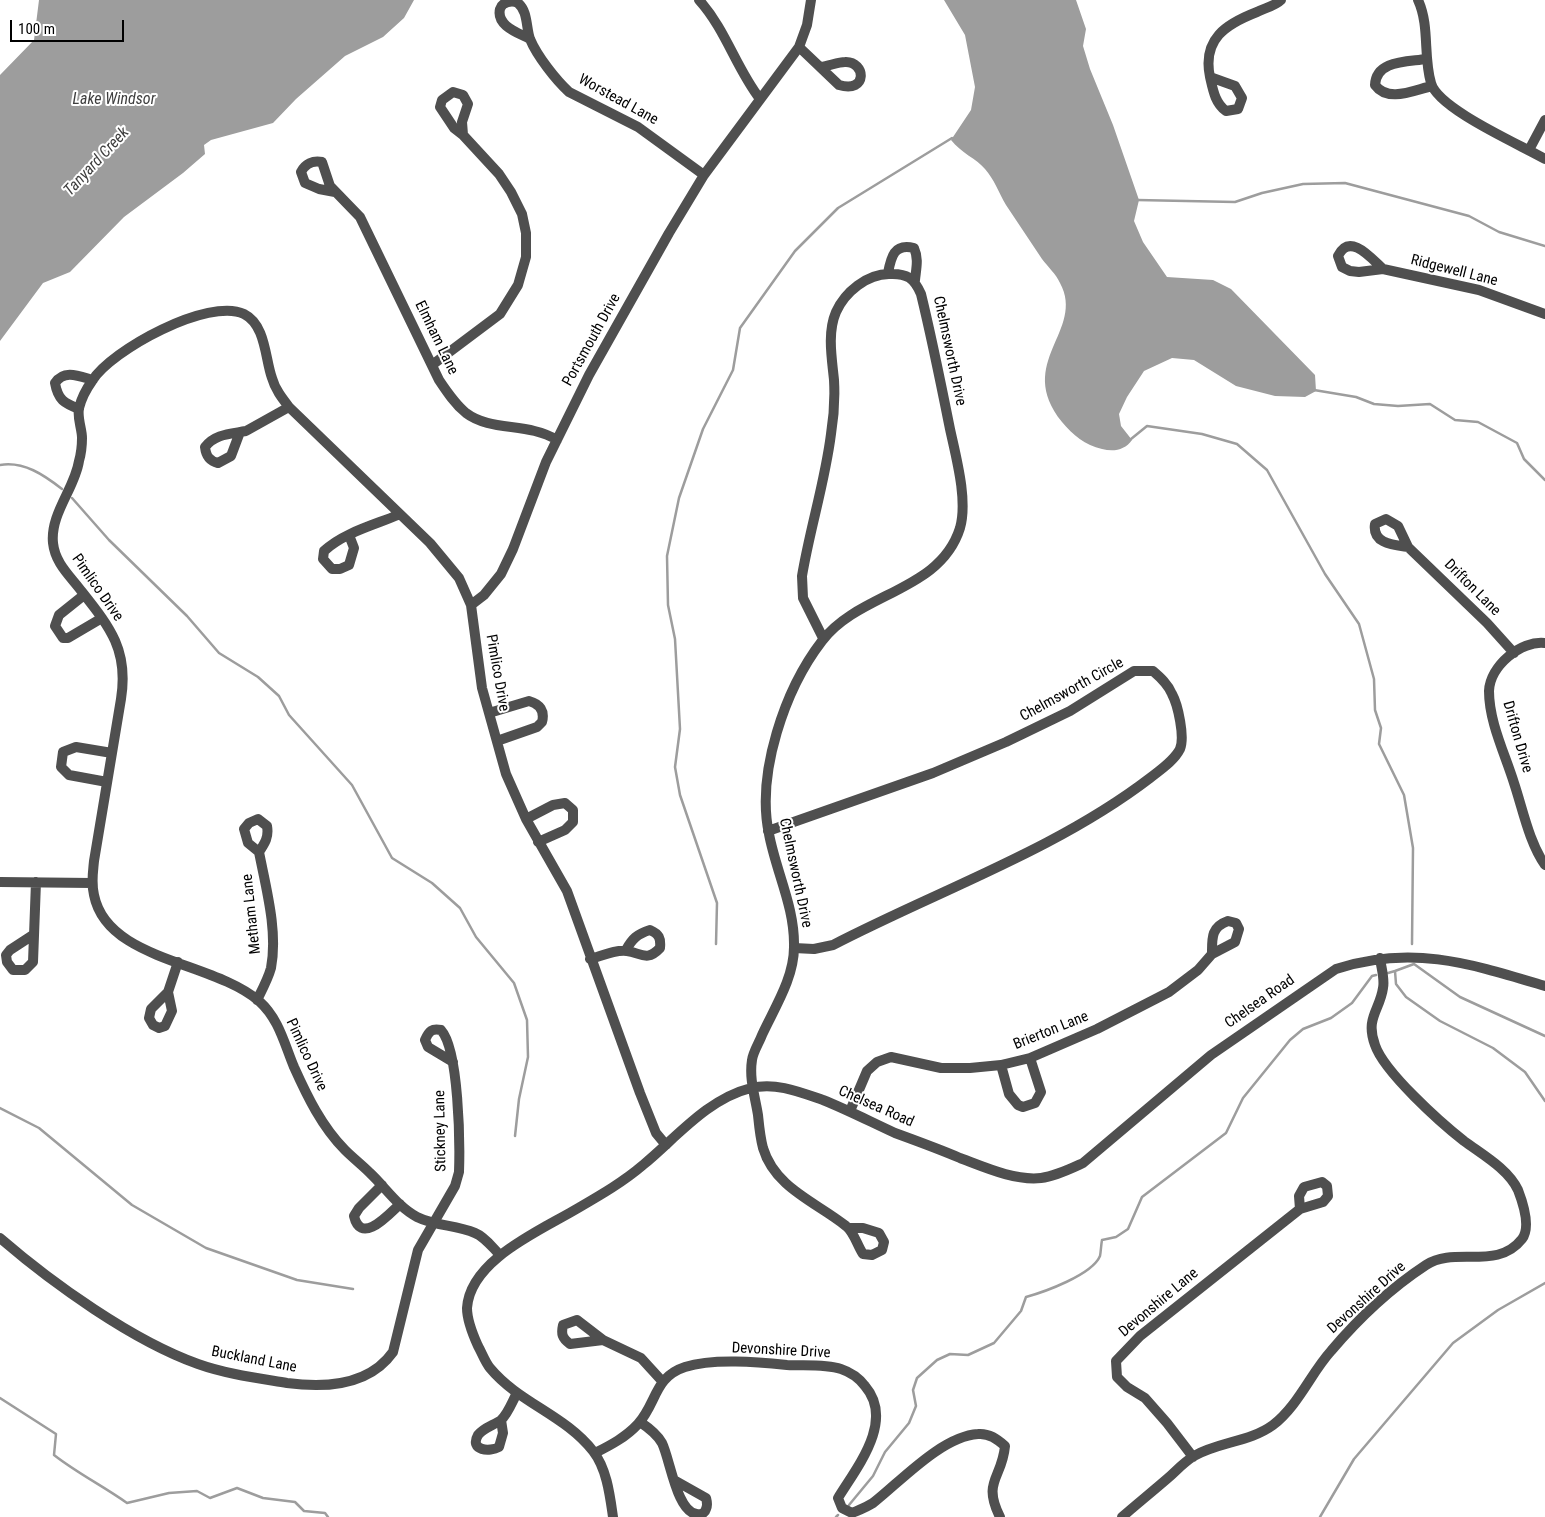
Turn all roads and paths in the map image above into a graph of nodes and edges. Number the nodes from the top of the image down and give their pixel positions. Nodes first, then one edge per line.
1 (699, 0) edge
2 (811, 0) edge
3 (1281, 0) edge
4 (1418, 0) edge
5 (530, 39) dead end
6 (799, 47) junction
7 (1426, 59) junction
8 (822, 67) dead end
9 (1210, 77) dead end
10 (1432, 86) junction
11 (760, 99) junction
12 (1545, 120) edge
13 (463, 135) dead end
14 (1529, 150) junction
15 (1545, 159) edge
16 (704, 175) junction
17 (335, 192) dead end
18 (1383, 269) dead end
19 (888, 274) junction
20 (914, 280) junction
21 (1545, 314) edge
22 (432, 365) junction
23 (92, 380) junction
24 (289, 408) junction
25 (79, 409) junction
26 (240, 432) dead end
27 (557, 440) junction
28 (398, 515) junction
29 (349, 535) dead end
30 (1408, 547) dead end
31 (84, 595) junction
32 (471, 605) junction
33 (102, 618) junction
34 (823, 638) junction
35 (1545, 643) edge
36 (1514, 653) junction
37 (489, 713) junction
38 (497, 741) junction
39 (112, 753) junction
40 (106, 782) junction
41 (526, 819) junction
42 (768, 831) junction
43 (538, 842) junction
44 (259, 852) dead end
45 (1545, 865) edge
46 (0, 882) edge
47 (36, 882) junction
48 (92, 884) junction
49 (33, 935) dead end
50 (794, 948) junction
51 (626, 950) dead end
52 (1212, 954) dead end
53 (1380, 958) junction
54 (590, 959) junction
55 (178, 962) junction
56 (1545, 986) edge
57 (168, 992) dead end
58 (257, 1000) junction
59 (1030, 1058) junction
60 (453, 1062) dead end
61 (1001, 1065) junction
62 (751, 1088) junction
63 (850, 1111) junction
64 (666, 1146) junction
65 (382, 1185) junction
66 (400, 1204) junction
67 (1300, 1209) dead end
68 (435, 1224) junction
69 (848, 1228) dead end
70 (0, 1238) edge
71 (500, 1255) junction
72 (603, 1340) dead end
73 (662, 1381) junction
74 (517, 1393) junction
75 (501, 1420) dead end
76 (640, 1422) junction
77 (595, 1453) junction
78 (1193, 1457) junction
79 (674, 1480) dead end
80 (613, 1517) edge
81 (1000, 1517) edge
82 (1122, 1517) edge

1 - 11 street
2 - 6 street, Portsmouth Drive
3 - 9 street
4 - 7 street
5 - 16 street, Worstead Lane
6 - 8 street
6 - 11 street, Portsmouth Drive
7 - 10 street
7 - 10 street
10 - 14 street
11 - 16 street, Portsmouth Drive
12 - 14 street
13 - 22 street
14 - 15 street
16 - 27 street, Portsmouth Drive
17 - 22 street, Elmham Lane
18 - 21 street, Ridgewell Lane
19 - 20 street
19 - 20 street
19 - 34 street
20 - 34 street, Chelmsworth Drive
22 - 27 street, Elmham Lane
23 - 24 street, Pimlico Drive
23 - 25 street, Pimlico Drive
23 - 25 street
24 - 26 street
24 - 28 street, Pimlico Drive
25 - 31 street, Pimlico Drive
27 - 32 street, Portsmouth Drive
28 - 29 street
28 - 32 street, Pimlico Drive
30 - 36 street, Drifton Lane
31 - 33 street, Pimlico Drive
31 - 33 street
32 - 37 street, Pimlico Drive
33 - 39 street, Pimlico Drive
34 - 42 street, Chelmsworth Drive
35 - 36 street, Drifton Drive
36 - 45 street, Drifton Drive
37 - 38 street, Pimlico Drive
37 - 38 street
38 - 41 street, Pimlico Drive
39 - 40 street, Pimlico Drive
39 - 40 street
40 - 48 street, Pimlico Drive
41 - 43 street, Pimlico Drive
41 - 43 street
42 - 50 street, Chelmsworth Drive
42 - 50 street, Chelmsworth Circle
43 - 54 street, Pimlico Drive
44 - 58 street, Metham Lane
46 - 47 street
47 - 48 street
47 - 49 street
48 - 55 street, Pimlico Drive
50 - 62 street, Chelmsworth Drive
51 - 54 street
52 - 59 street, Brierton Lane
53 - 56 street, Chelsea Road
53 - 63 street, Chelsea Road
53 - 78 street, Devonshire Drive
54 - 64 street, Pimlico Drive
55 - 57 street
55 - 58 street, Pimlico Drive
58 - 65 street, Pimlico Drive
59 - 61 street, Brierton Lane
59 - 61 street
60 - 68 street, Stickney Lane
61 - 63 street, Brierton Lane
62 - 63 street, Chelsea Road
62 - 64 street, Chelsea Road
62 - 69 street, Chelmsworth Drive
64 - 71 street, Chelsea Road
65 - 66 street, Pimlico Drive
65 - 66 street
66 - 68 street, Pimlico Drive
67 - 78 street, Devonshire Lane
68 - 70 street, Buckland Lane
68 - 71 street, Pimlico Drive
71 - 74 street, Chelsea Road
72 - 73 street
73 - 76 street, Devonshire Drive
73 - 81 street, Devonshire Drive
74 - 75 street
74 - 77 street, Chelsea Road
76 - 77 street, Devonshire Drive
76 - 79 street
77 - 80 street, Chelsea Road
78 - 82 street, Devonshire Drive

